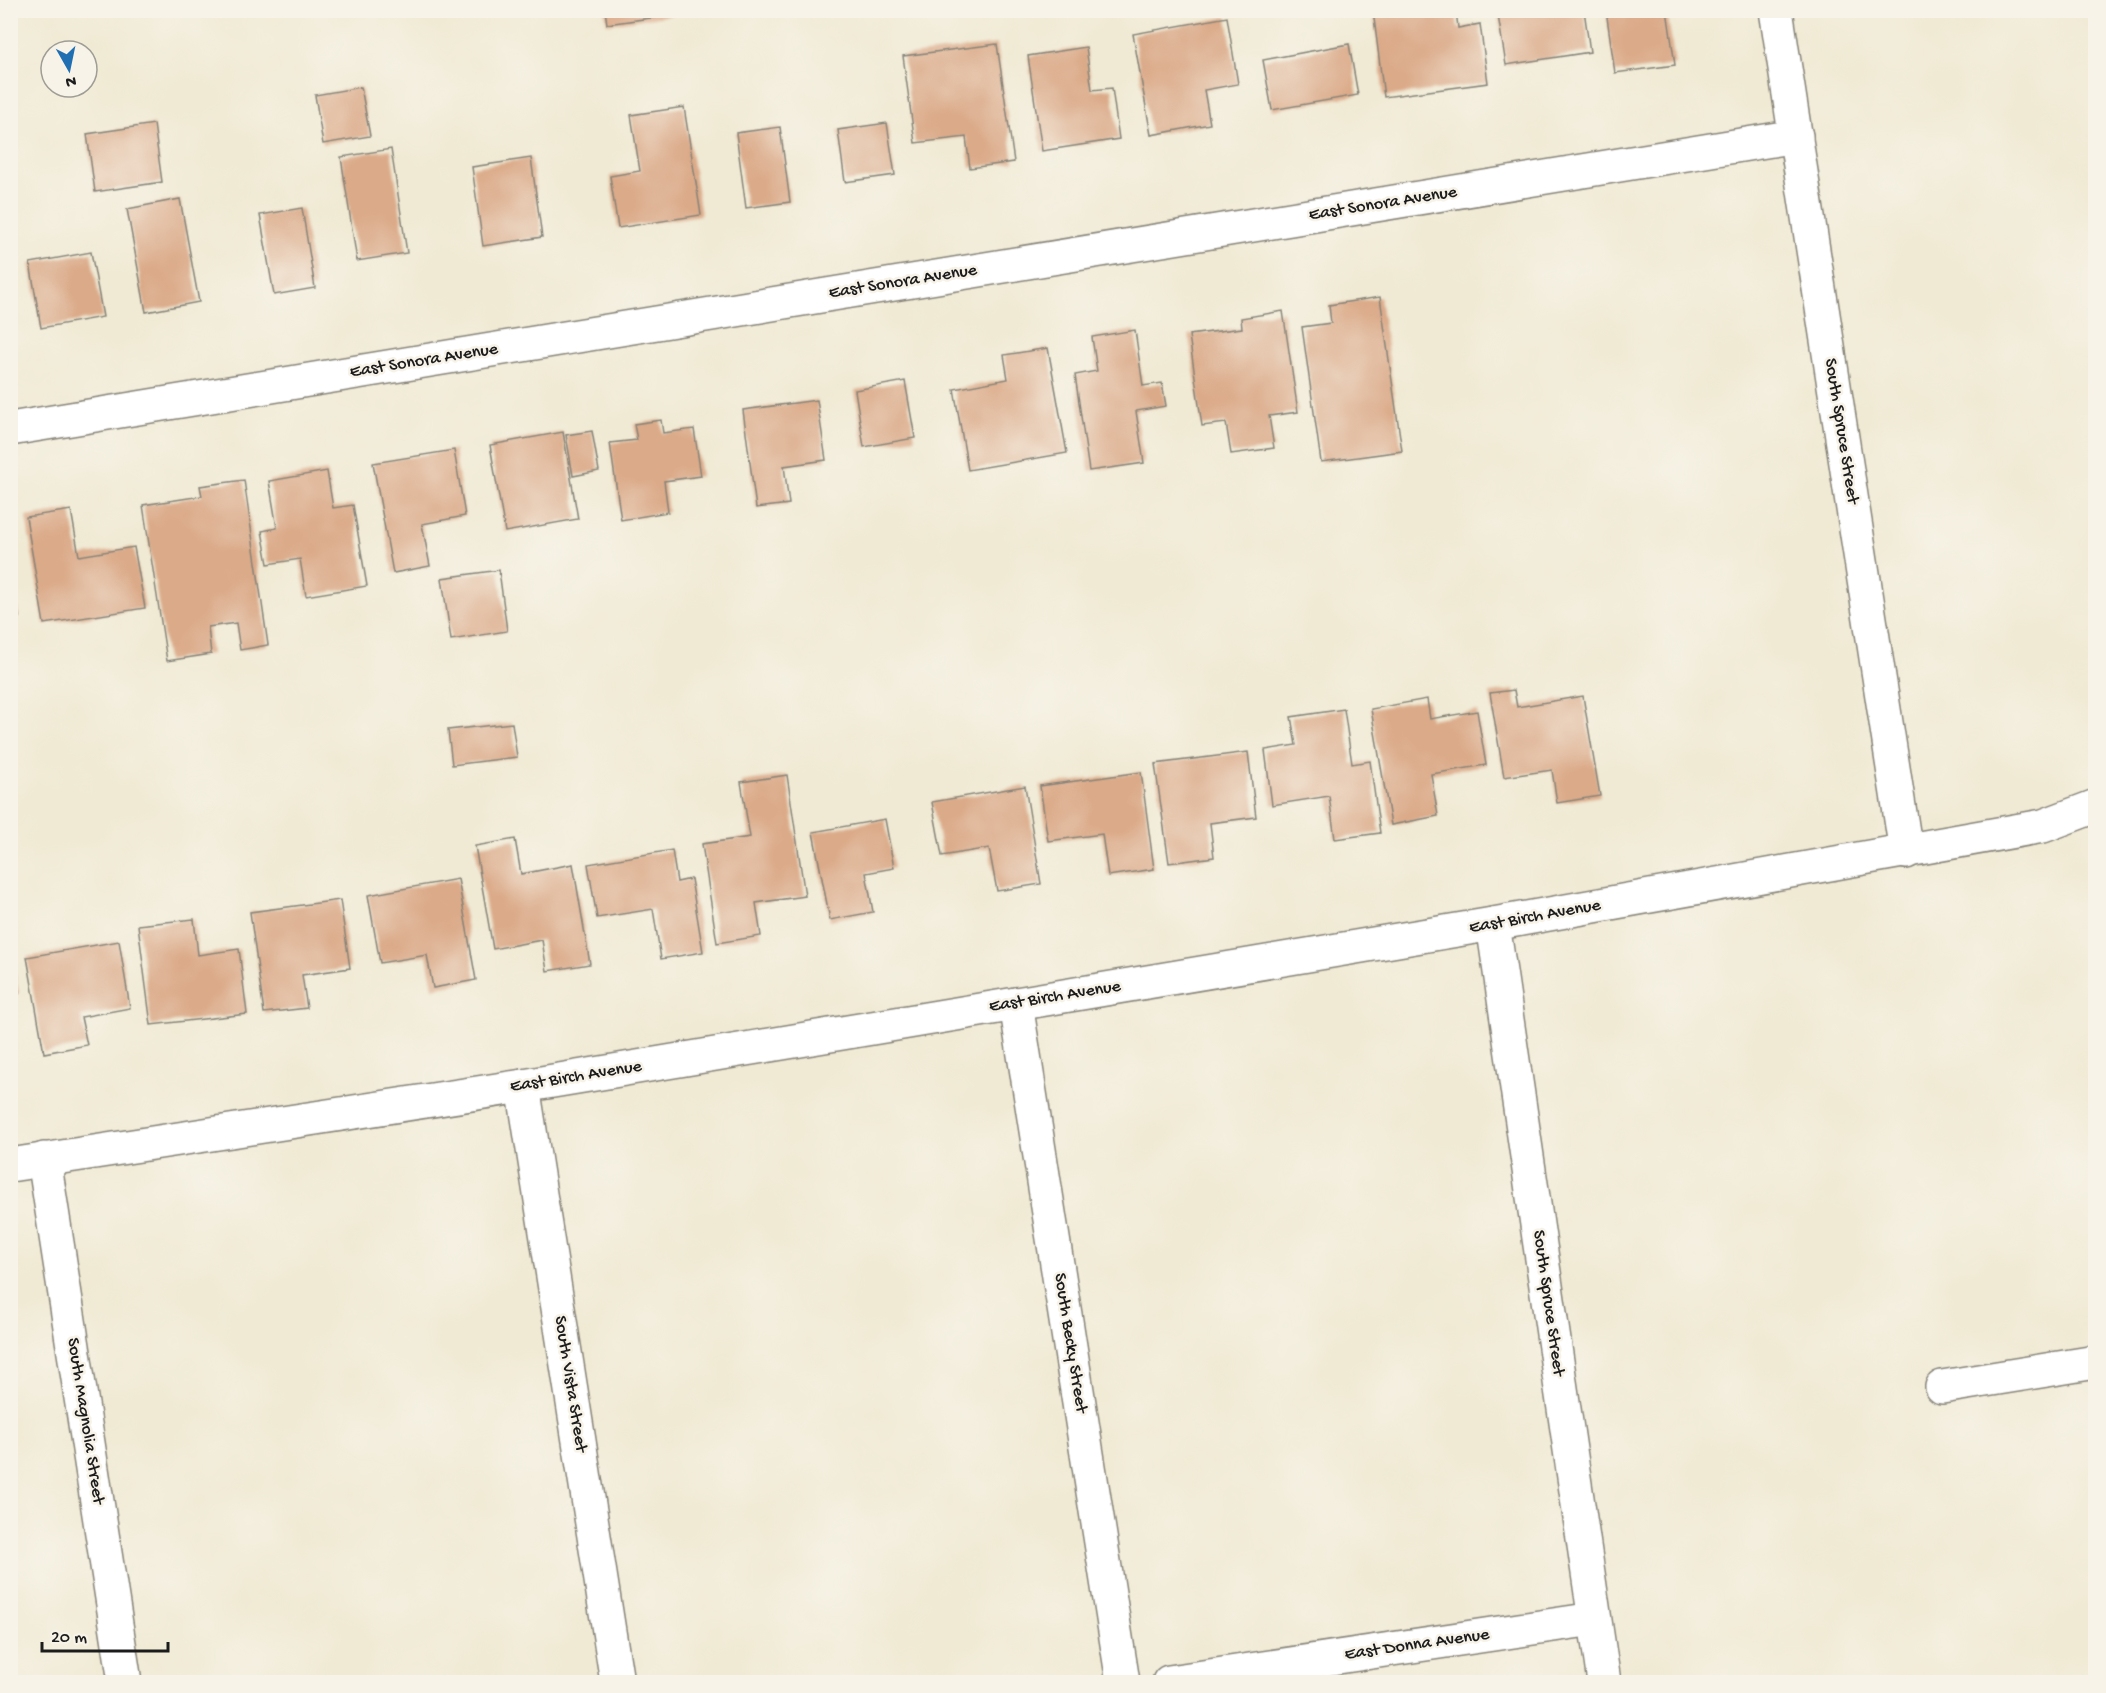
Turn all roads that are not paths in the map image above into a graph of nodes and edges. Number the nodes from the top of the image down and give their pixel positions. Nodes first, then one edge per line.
1 (1776, 10) edge
2 (1796, 136) junction
3 (10, 429) edge
4 (2096, 806) edge
5 (1906, 852) junction
6 (1493, 924) junction
7 (1016, 1004) junction
8 (523, 1086) junction
9 (44, 1159) junction
10 (10, 1165) edge
11 (2096, 1362) edge
12 (1942, 1387) dead end
13 (1594, 1619) junction
14 (125, 1683) edge
15 (617, 1683) edge
16 (1123, 1683) edge
17 (1169, 1683) edge
18 (1604, 1683) edge

1 - 2 street, South Spruce Street
2 - 3 street, East Sonora Avenue
2 - 5 street, South Spruce Street
4 - 5 street, East Birch Avenue
5 - 6 street, East Birch Avenue
6 - 7 street, East Birch Avenue
6 - 13 street, South Spruce Street
7 - 8 street, East Birch Avenue
7 - 16 street, South Becky Street
8 - 9 street, East Birch Avenue
8 - 15 street, South Vista Street
9 - 10 street, East Birch Avenue
9 - 14 street, South Magnolia Street
11 - 12 street
13 - 17 street, East Donna Avenue
13 - 18 street, South Spruce Street

